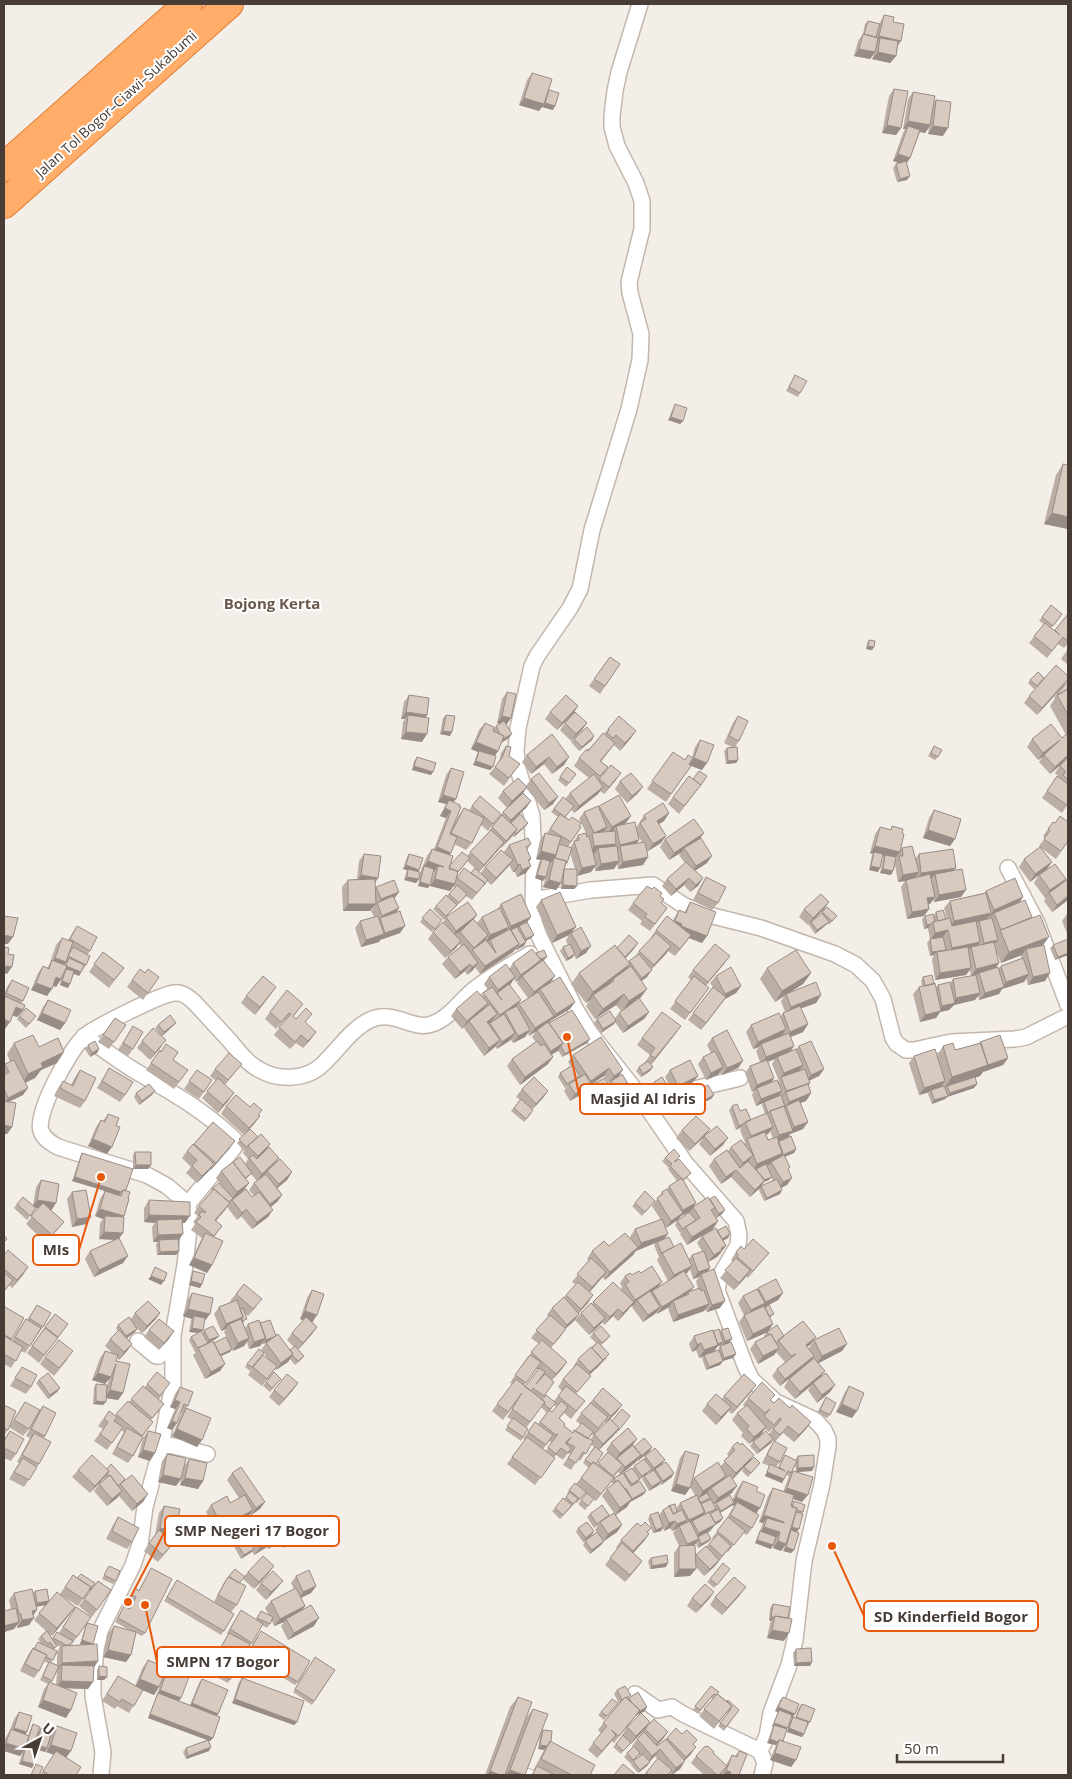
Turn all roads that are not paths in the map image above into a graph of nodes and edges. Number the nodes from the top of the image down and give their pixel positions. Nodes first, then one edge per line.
1 (188, 4) edge
2 (229, 4) edge
3 (640, 4) edge
4 (4, 167) edge
5 (4, 204) edge
6 (1008, 868) dead end
7 (533, 900) junction
8 (544, 946) junction
9 (1068, 1005) edge
10 (1068, 1016) edge
11 (84, 1036) junction
12 (740, 1078) dead end
13 (642, 1100) junction
14 (188, 1204) junction
15 (138, 1341) dead end
16 (173, 1345) junction
17 (161, 1443) junction
18 (207, 1454) dead end
19 (635, 1694) edge
20 (760, 1751) junction
21 (101, 1775) edge
22 (762, 1775) edge

1 - 4 highway, Jalan Tol Bogor–Ciawi–Sukabumi
2 - 5 highway, Jalan Tol Bogor–Ciawi–Sukabumi
3 - 7 street
6 - 9 street
7 - 8 street
7 - 10 street
8 - 11 street
8 - 13 street
11 - 14 street
11 - 14 street
12 - 13 street
13 - 20 street
14 - 16 street
15 - 16 street
16 - 17 street
17 - 18 street
17 - 21 street
19 - 20 street
20 - 22 street

